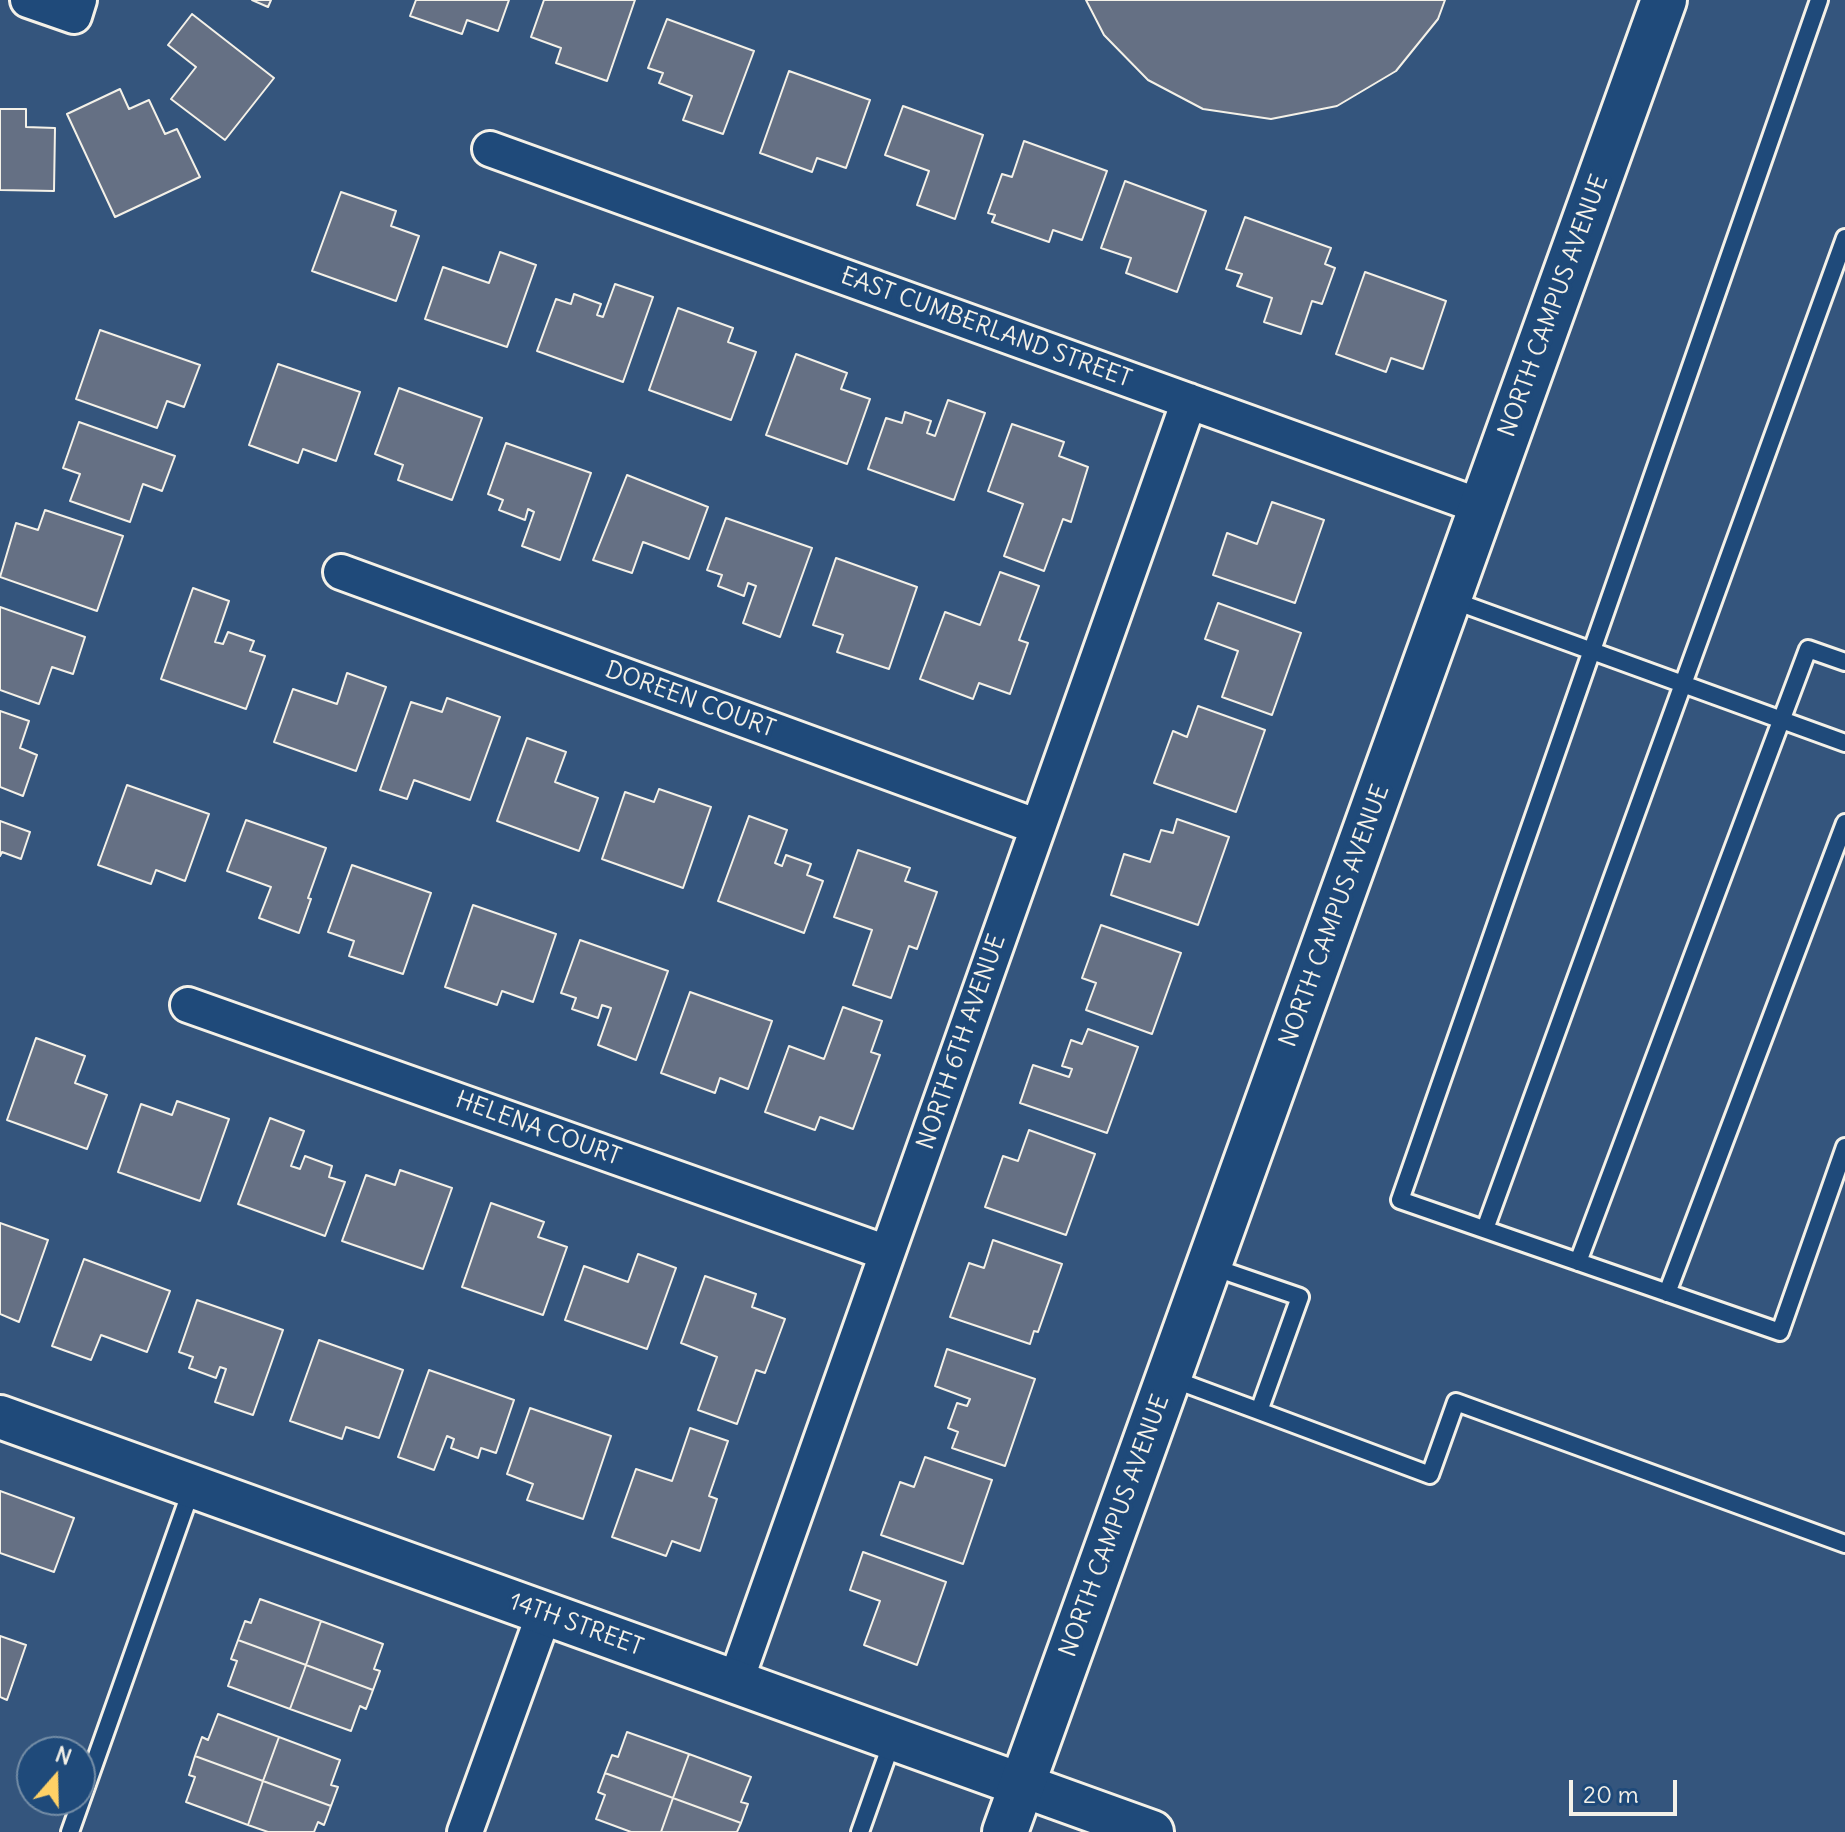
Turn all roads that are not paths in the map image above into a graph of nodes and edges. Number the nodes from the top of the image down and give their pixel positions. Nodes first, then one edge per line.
1 (28, 0) edge
2 (1664, 0) edge
3 (1819, 0) edge
4 (76, 8) edge
5 (490, 149) dead end
6 (1845, 238) edge
7 (1189, 401) junction
8 (1482, 507) junction
9 (341, 572) dead end
10 (1449, 598) junction
11 (1592, 651) junction
12 (1845, 662) edge
13 (1685, 685) junction
14 (1781, 720) junction
15 (1845, 743) edge
16 (1845, 823) edge
17 (1038, 827) junction
18 (188, 1005) dead end
19 (1845, 1147) edge
20 (1485, 1229) junction
21 (887, 1253) junction
22 (1578, 1262) junction
23 (1209, 1265) junction
24 (1667, 1293) junction
25 (1168, 1378) junction
26 (1259, 1411) junction
27 (0, 1417) edge
28 (192, 1488) junction
29 (1845, 1544) edge
30 (544, 1614) junction
31 (735, 1683) junction
32 (893, 1739) junction
33 (1022, 1785) junction
34 (70, 1832) edge
35 (465, 1832) edge
36 (860, 1832) edge
37 (1005, 1832) edge
38 (1152, 1832) edge

1 - 4 street
2 - 8 main road, NORTH CAMPUS AVENUE
3 - 11 lane
5 - 7 street, EAST CUMBERLAND STREET
6 - 13 lane
7 - 8 street, EAST CUMBERLAND STREET
7 - 17 street, NORTH 6TH AVENUE
8 - 10 main road, NORTH CAMPUS AVENUE
9 - 17 street, DOREEN COURT
10 - 11 lane
10 - 23 main road, NORTH CAMPUS AVENUE
11 - 13 lane
11 - 20 lane
12 - 14 lane
13 - 14 lane
13 - 20 lane
14 - 15 lane
14 - 22 lane
16 - 24 lane
17 - 21 street, NORTH 6TH AVENUE
18 - 21 street, HELENA COURT
19 - 24 lane
20 - 22 lane
21 - 31 street, NORTH 6TH AVENUE
22 - 24 lane
23 - 25 main road, NORTH CAMPUS AVENUE
23 - 26 lane
25 - 26 lane
25 - 33 main road, NORTH CAMPUS AVENUE
26 - 29 lane
27 - 28 street, 14TH STREET
28 - 30 street, 14TH STREET
28 - 34 lane
30 - 31 street, 14TH STREET
30 - 35 street
31 - 32 street, 14TH STREET
32 - 33 street, 14TH STREET
32 - 36 lane
33 - 37 main road, NORTH CAMPUS AVENUE
33 - 38 street, 14TH STREET

